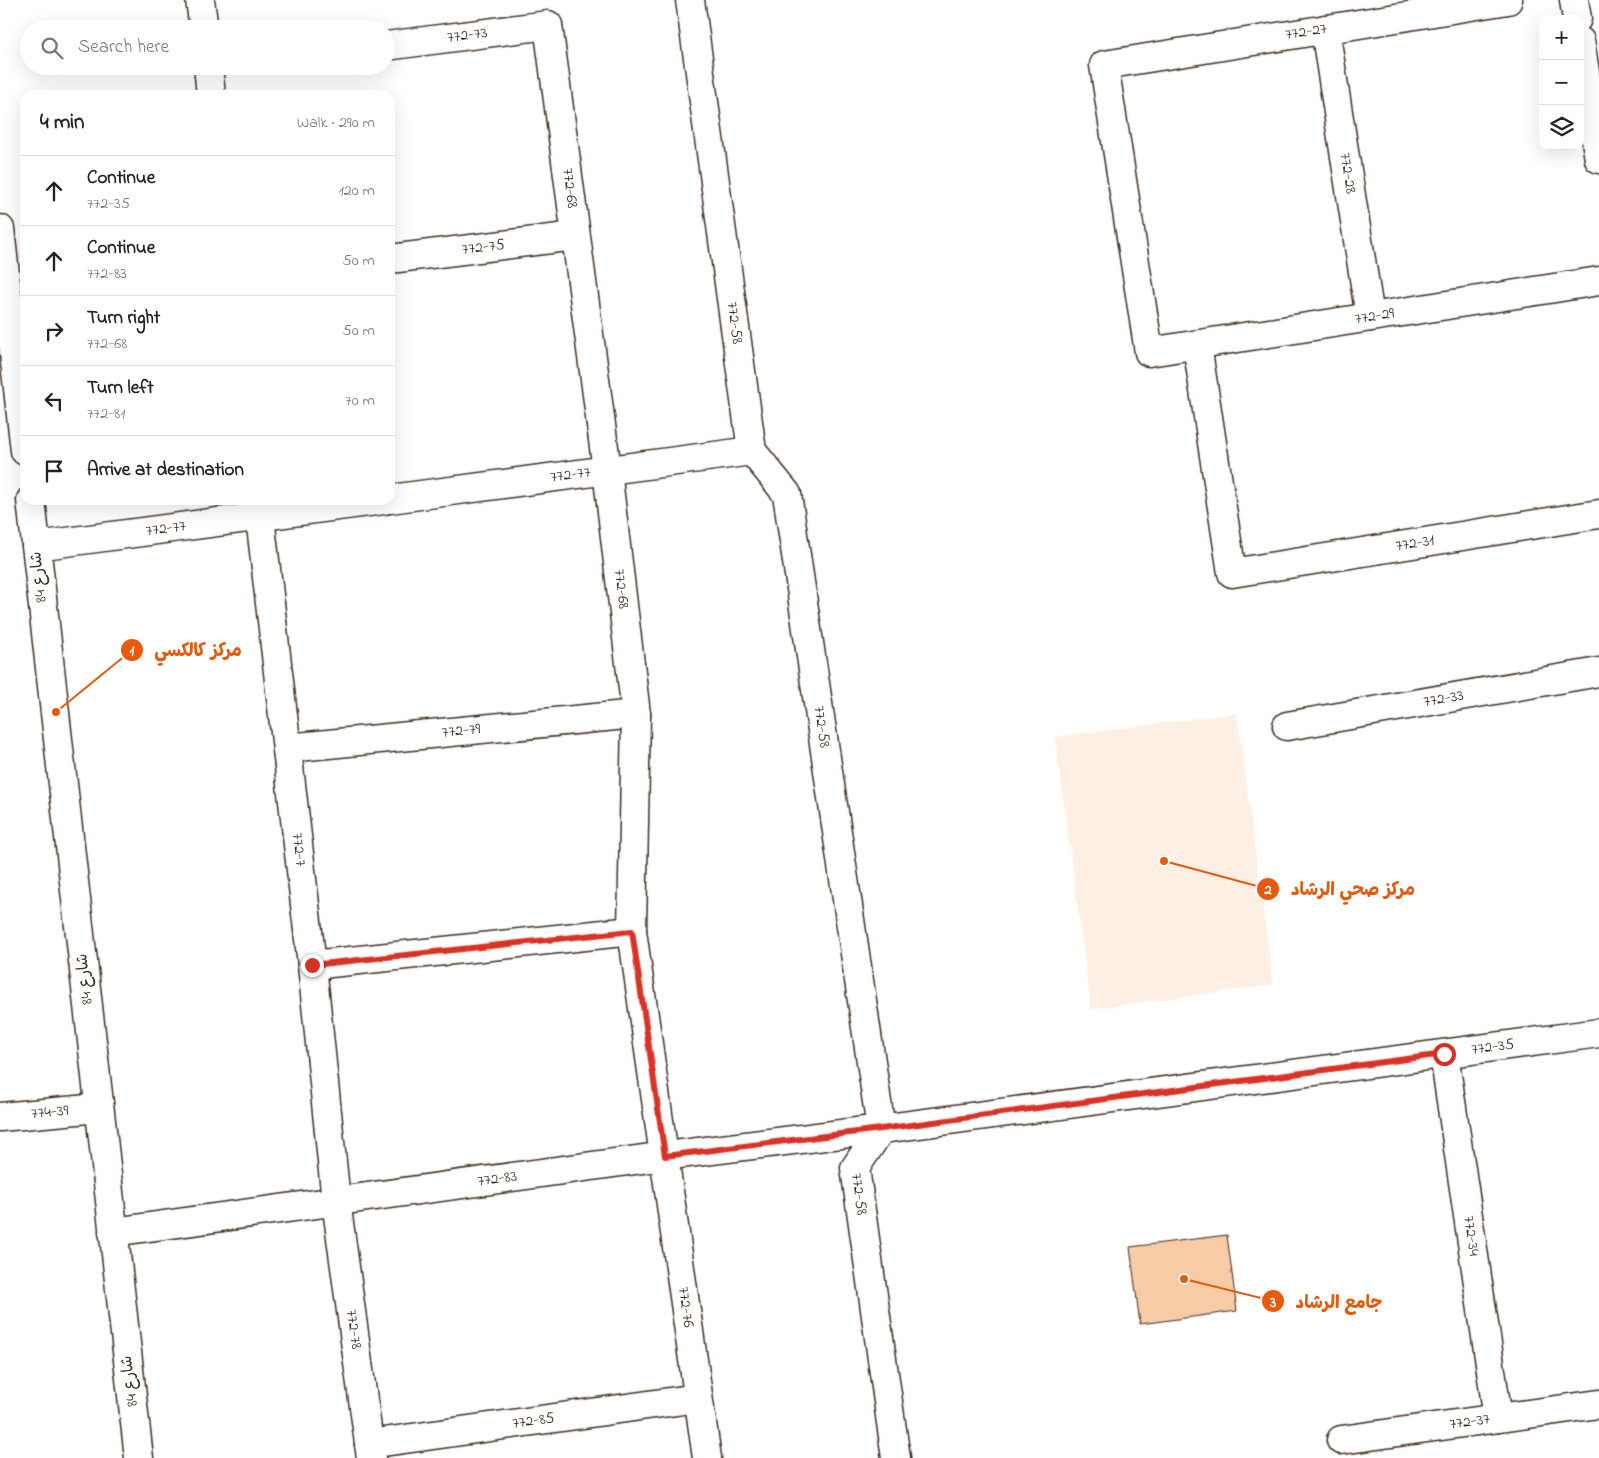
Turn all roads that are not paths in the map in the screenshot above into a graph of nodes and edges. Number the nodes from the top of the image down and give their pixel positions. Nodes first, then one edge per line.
1 (200, 0) edge
2 (690, 0) edge
3 (1508, 0) edge
4 (1574, 0) edge
5 (1357, 12) edge
6 (1576, 15) edge
7 (203, 20) edge
8 (548, 25) joint
9 (1325, 29) junction
10 (395, 45) edge
11 (1583, 60) edge
12 (212, 75) edge
13 (211, 90) edge
14 (1599, 158) edge
15 (0, 229) edge
16 (575, 236) junction
17 (395, 258) edge
18 (1599, 281) edge
19 (1370, 317) junction
20 (1197, 344) junction
21 (1149, 352) joint
22 (16, 437) edge
23 (752, 451) junction
24 (607, 470) junction
25 (395, 498) edge
26 (32, 505) edge
27 (306, 505) edge
28 (259, 508) edge
29 (1599, 514) edge
30 (36, 546) junction
31 (1599, 672) edge
32 (636, 714) junction
33 (1287, 726) dead end
34 (287, 748) junction
35 (632, 931) junction
36 (312, 965) junction
37 (1599, 1033) edge
38 (1444, 1054) junction
39 (99, 1108) junction
40 (0, 1117) edge
41 (881, 1129) junction
42 (665, 1156) junction
43 (336, 1201) junction
44 (113, 1232) junction
45 (698, 1398) junction
46 (1599, 1404) edge
47 (1498, 1418) junction
48 (1341, 1440) dead end
49 (370, 1451) edge
50 (139, 1458) edge
51 (708, 1458) edge
52 (896, 1458) edge

1 - 7 street
2 - 23 street, 772-58
3 - 5 street, 772-27
4 - 6 street
5 - 9 street, 772-27
8 - 10 street, 772-73
8 - 16 street, 772-68
9 - 19 street, 772-28
9 - 21 street, 772-27
11 - 14 street
12 - 13 street
15 - 22 street
16 - 17 street, 772-75
16 - 24 street, 772-68
18 - 19 street, 772-29
19 - 20 street, 772-29
20 - 21 street, 772-29
20 - 29 street, 772-31
23 - 24 street, 772-77
23 - 41 street, 772-58
24 - 25 street, 772-77
24 - 32 street, 772-68
26 - 30 street, شارع 84
27 - 28 street, 772-77
28 - 30 street, 772-77
28 - 34 street, 772-7
30 - 39 street, شارع 84
31 - 33 street, 772-33
32 - 34 street, 772-79
32 - 35 street, 772-68
34 - 36 street, 772-7
35 - 36 street
35 - 42 street, 772-68
36 - 43 street, 772-7
37 - 38 street, 772-35
38 - 41 street, 772-35
38 - 47 street, 772-34
39 - 40 street, 774-39
39 - 44 street, شارع 84
41 - 42 street, 772-83
41 - 52 street, 772-58
42 - 43 street, 772-83
42 - 45 street, 772-76
43 - 44 street, 772-83
43 - 49 street, 772-78
44 - 50 street, شارع 84
45 - 49 street, 772-85
45 - 51 street, 772-76
46 - 47 street, 772-37
47 - 48 street, 772-37

